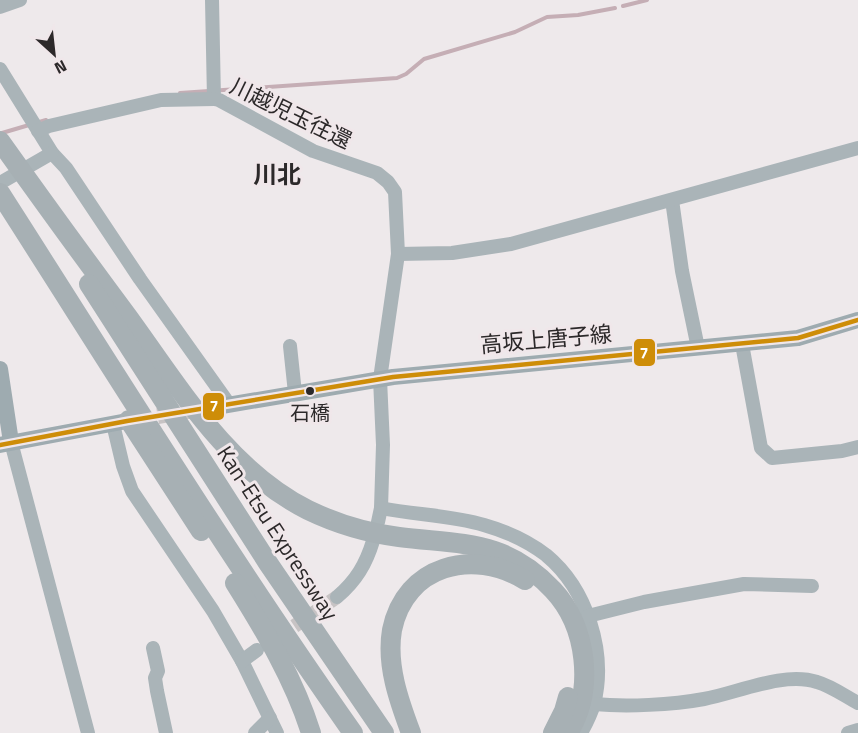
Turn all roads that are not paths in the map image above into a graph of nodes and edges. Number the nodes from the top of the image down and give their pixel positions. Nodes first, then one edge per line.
1 (20, 0) edge
2 (212, 0) edge
3 (0, 7) edge
4 (0, 69) edge
5 (214, 93) junction
6 (35, 125) junction
7 (0, 143) edge
8 (858, 148) edge
9 (52, 153) junction
10 (28, 185) junction
11 (1, 191) edge
12 (672, 200) junction
13 (398, 254) junction
14 (70, 305) junction
15 (858, 320) edge
16 (742, 344) junction
17 (290, 346) dead end
18 (698, 348) junction
19 (0, 369) edge
20 (380, 379) junction
21 (295, 393) junction
22 (229, 404) junction
23 (210, 408) tunnel mouth
24 (120, 423) joint
25 (5, 444) edge
26 (858, 447) edge
27 (381, 508) junction
28 (378, 522) dead end
29 (373, 541) dead end
30 (812, 586) dead end
31 (337, 597) tunnel mouth
32 (588, 616) junction
33 (153, 648) dead end
34 (257, 650) dead end
35 (242, 661) junction
36 (858, 703) edge
37 (594, 704) junction
38 (270, 718) junction
39 (858, 730) edge
40 (88, 733) edge
41 (166, 733) edge
42 (255, 733) edge
43 (277, 733) edge
44 (311, 733) edge
45 (353, 733) edge
46 (384, 733) edge
47 (411, 733) edge
48 (553, 733) edge
49 (568, 733) edge
50 (581, 733) edge
51 (848, 733) edge

1 - 3 street
2 - 5 street, 川越児玉往還
4 - 6 street
5 - 6 street
5 - 13 street, 川越児玉往還
6 - 9 street
7 - 10 highway, Kan-Etsu Expressway
8 - 12 street
9 - 11 street
9 - 22 street
10 - 46 highway, Kan-Etsu Expressway
10 - 49 highway
11 - 14 highway
12 - 13 street
12 - 18 street
13 - 20 street, 川越児玉往還
14 - 44 highway
14 - 45 highway
15 - 16 main road, 高坂上唐子線
16 - 18 main road, 高坂上唐子線
16 - 26 street
17 - 21 street
18 - 20 main road, 高坂上唐子線
19 - 25 main road
20 - 21 main road, 高坂上唐子線
20 - 27 street, 川越児玉往還
21 - 22 main road, 高坂上唐子線
22 - 23 main road, 高坂上唐子線
24 - 25 main road
24 - 35 street
25 - 40 street
27 - 28 street, 川越児玉往還
27 - 32 street
29 - 31 street
30 - 32 street
32 - 37 street
33 - 41 street
34 - 35 street
35 - 38 street
36 - 37 street
37 - 50 street
38 - 42 street
38 - 43 street
39 - 51 street
47 - 48 highway

